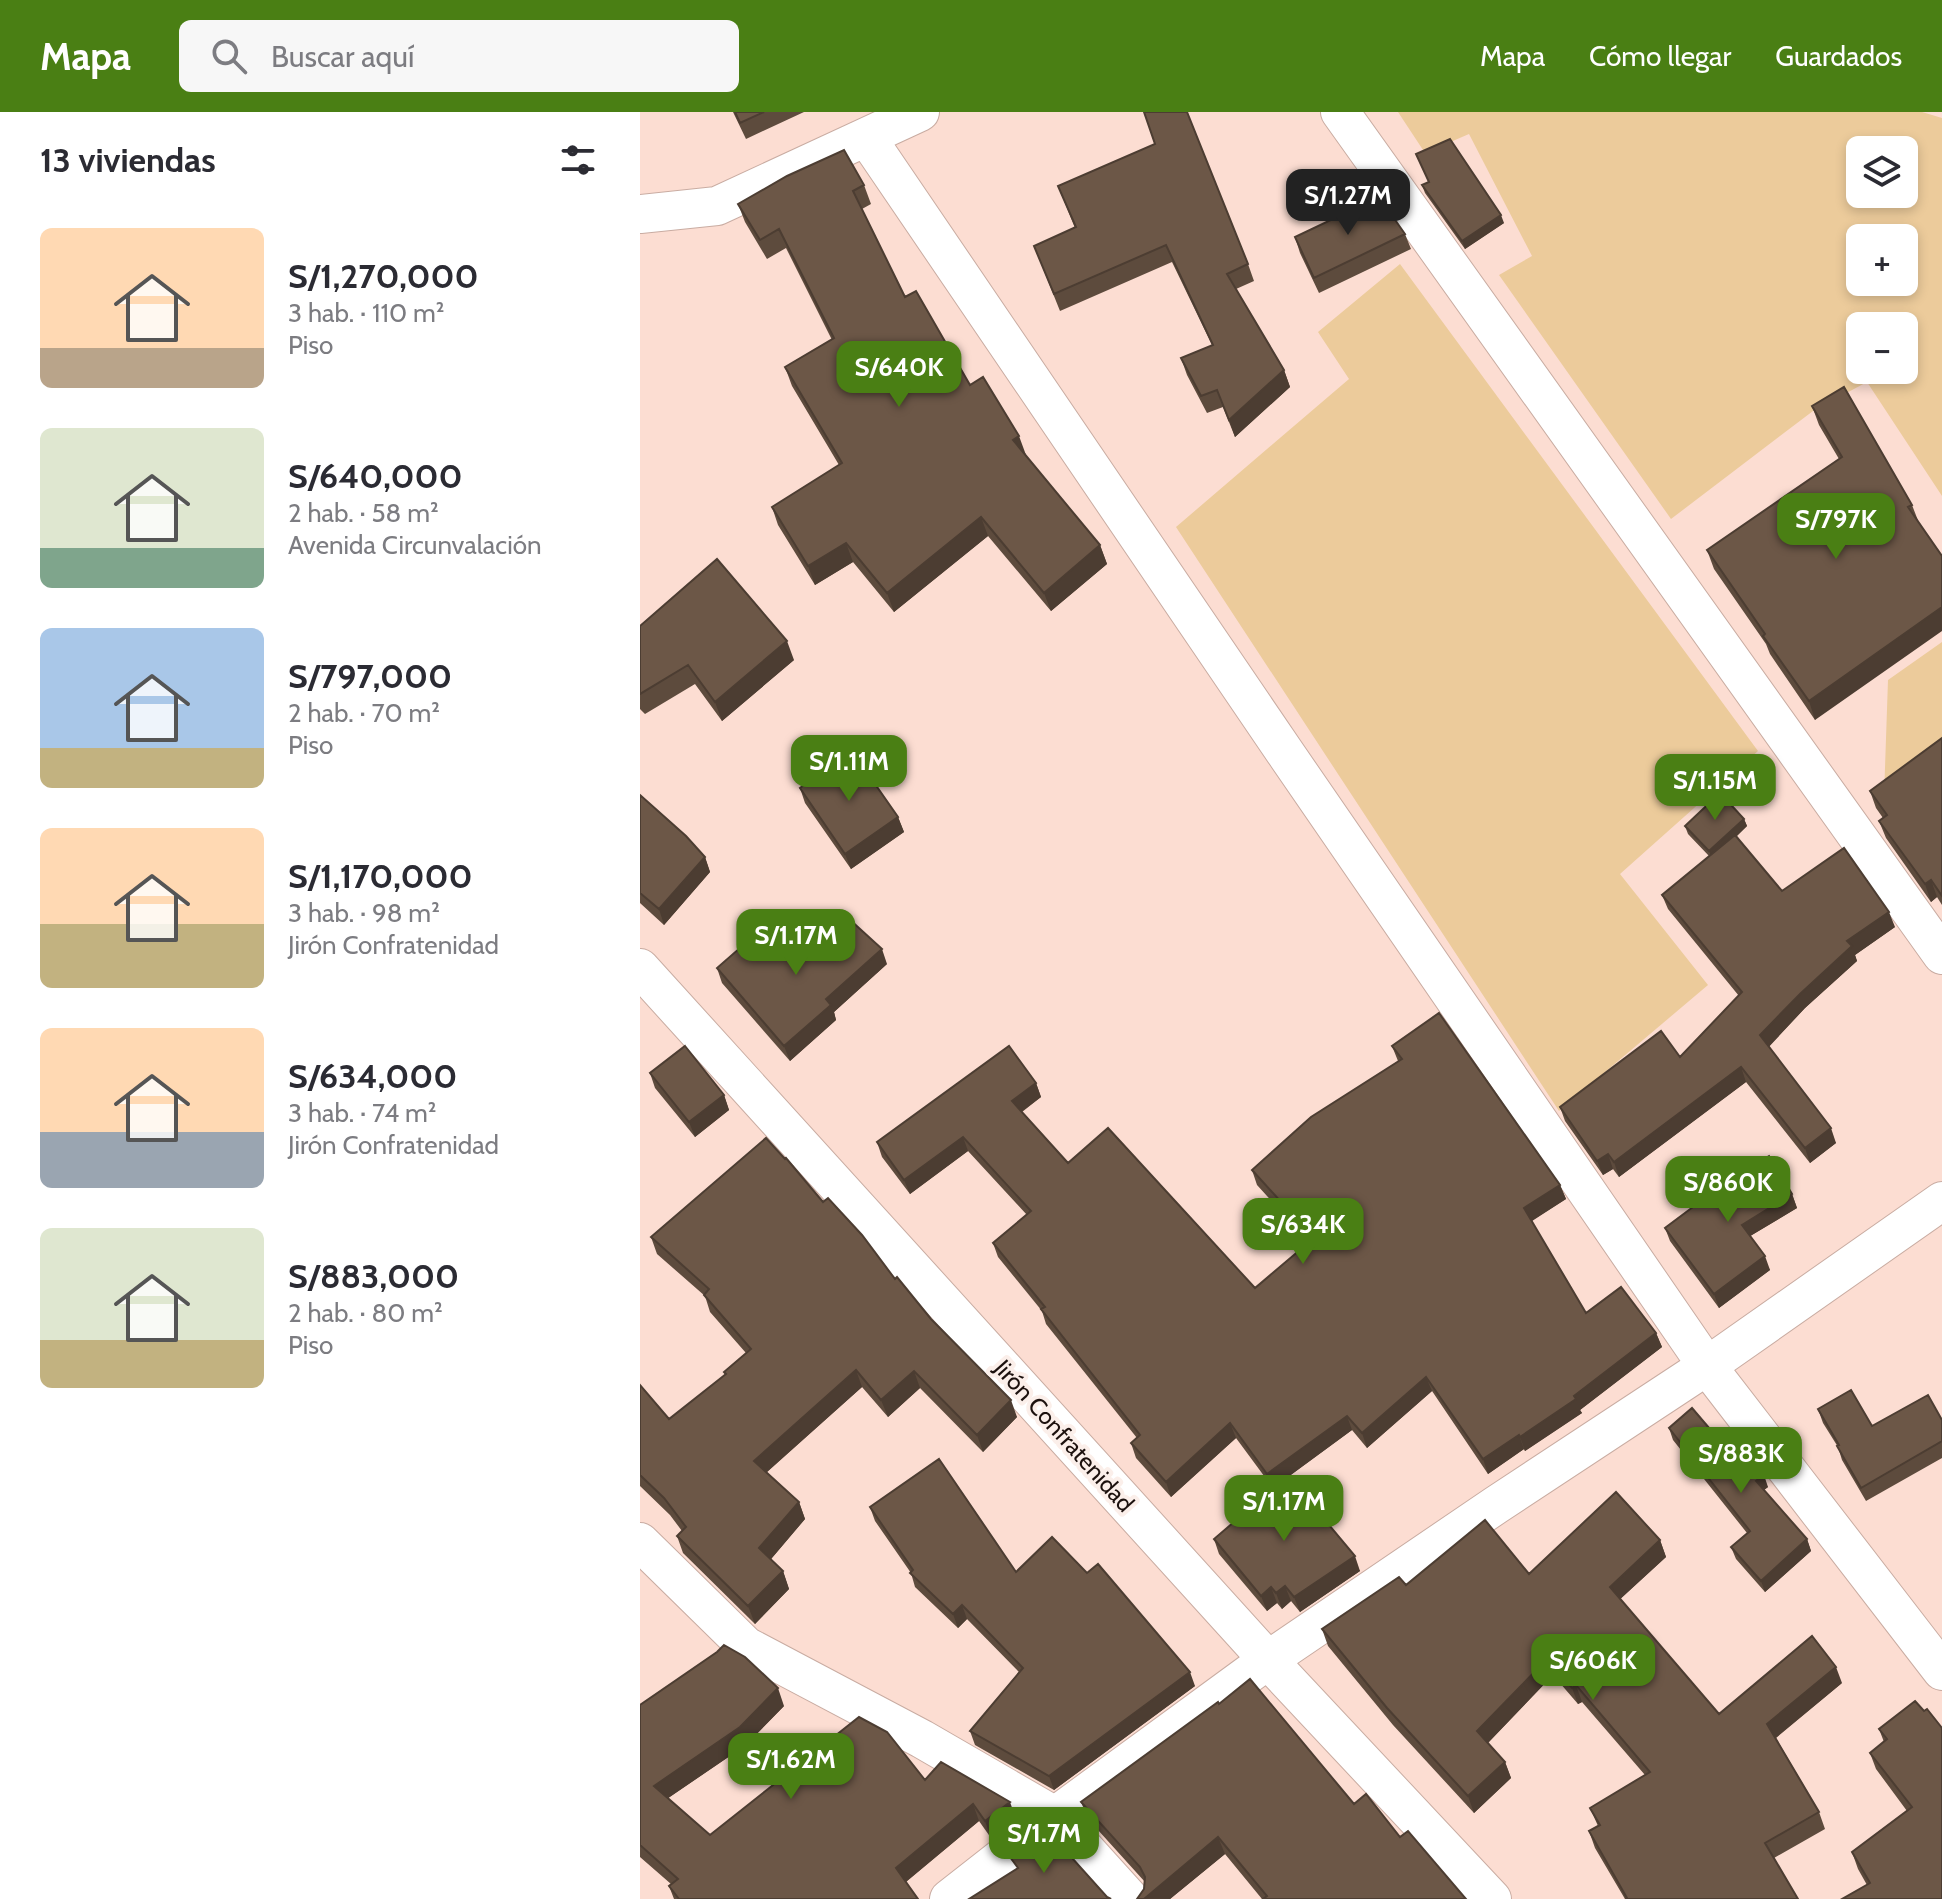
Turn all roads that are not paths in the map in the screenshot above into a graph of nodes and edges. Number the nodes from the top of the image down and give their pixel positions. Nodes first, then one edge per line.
1 (920, 112) edge
2 (1340, 112) edge
3 (867, 138) junction
4 (640, 214) edge
5 (1942, 955) edge
6 (640, 968) edge
7 (1942, 1201) edge
8 (1707, 1366) junction
9 (640, 1542) edge
10 (1268, 1660) junction
11 (1942, 1671) edge
12 (1055, 1816) junction
13 (949, 1899) edge
14 (1130, 1899) edge
15 (1492, 1899) edge

1 - 3 street
2 - 5 street
3 - 4 street
3 - 8 street
6 - 10 street, Jirón Confratenidad
7 - 8 street
8 - 10 street
8 - 11 street
9 - 12 street
10 - 12 street
10 - 15 street, Jirón Confratenidad
12 - 13 street
12 - 14 street

